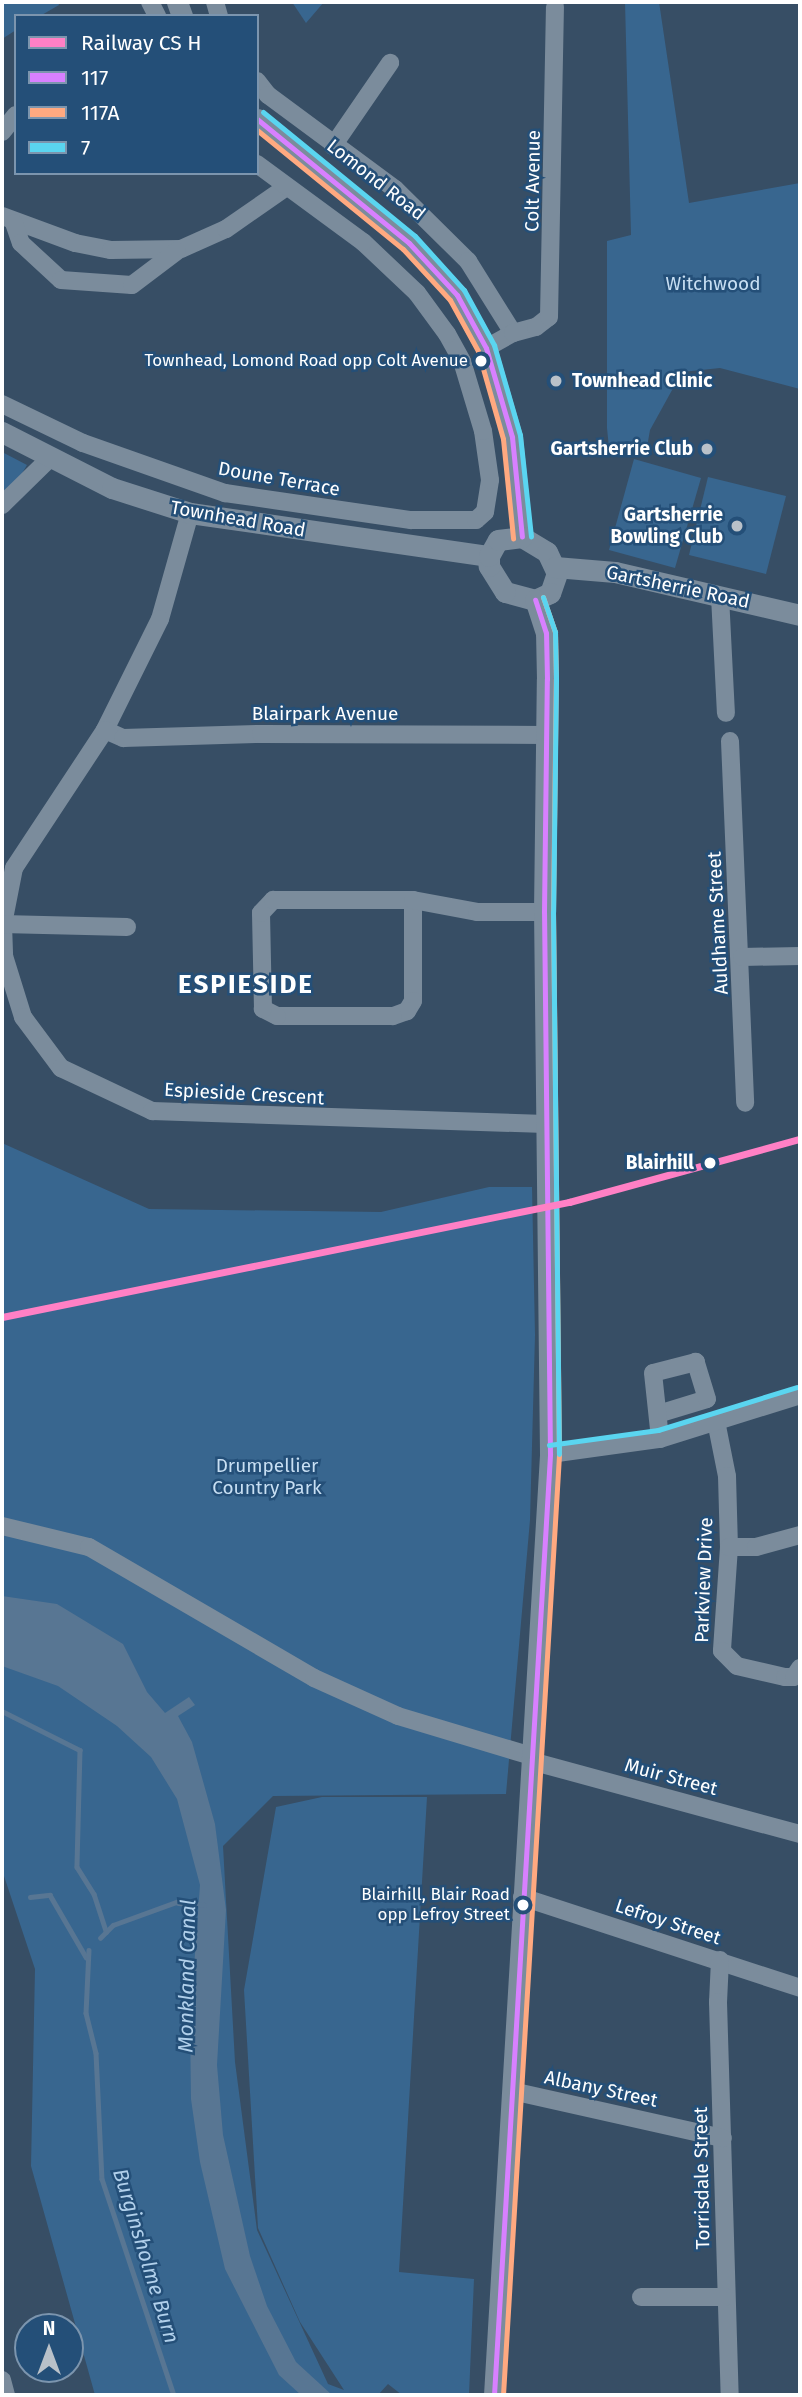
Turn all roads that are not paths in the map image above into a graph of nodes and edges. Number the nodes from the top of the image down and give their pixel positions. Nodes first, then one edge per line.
1 (555, 6) dead end
2 (390, 63) dead end
3 (259, 84) edge
4 (14, 117) edge
5 (259, 121) edge
6 (2, 132) edge
7 (333, 146) junction
8 (259, 166) edge
9 (285, 188) junction
10 (8, 219) edge
11 (382, 219) junction
12 (363, 242) junction
13 (181, 249) junction
14 (513, 333) junction
15 (486, 348) junction
16 (2, 404) edge
17 (2, 432) edge
18 (83, 443) junction
19 (48, 459) junction
20 (73, 468) junction
21 (2, 505) edge
22 (190, 513) junction
23 (522, 537) junction
24 (489, 556) junction
25 (555, 567) junction
26 (720, 596) junction
27 (535, 600) junction
28 (800, 615) edge
29 (726, 713) dead end
30 (105, 730) junction
31 (547, 735) junction
32 (730, 741) dead end
33 (413, 900) junction
34 (544, 912) junction
35 (2, 924) edge
36 (127, 927) dead end
37 (800, 956) edge
38 (742, 957) junction
39 (745, 1103) dead end
40 (546, 1124) junction
41 (800, 1395) edge
42 (658, 1414) dead end
43 (716, 1421) junction
44 (660, 1439) junction
45 (550, 1454) junction
46 (2, 1526) edge
47 (800, 1535) edge
48 (729, 1547) junction
49 (800, 1668) edge
50 (531, 1758) junction
51 (800, 1834) edge
52 (523, 1897) junction
53 (720, 1960) junction
54 (800, 1988) edge
55 (512, 2091) junction
56 (723, 2138) junction
57 (640, 2297) dead end
58 (725, 2297) junction
59 (2, 2380) edge
60 (6, 2395) edge
61 (494, 2395) edge
62 (730, 2395) edge

1 - 14 street, Colt Avenue
2 - 7 street
3 - 7 street, Lomond Road
4 - 6 street
5 - 11 street, Lomond Road
7 - 14 street, Lomond Road
8 - 9 street
9 - 12 street
9 - 13 street
10 - 13 street
10 - 13 street
11 - 12 street, Lomond Road
11 - 15 street, Lomond Road
12 - 18 street, Doune Terrace
14 - 15 street
15 - 23 street, Lomond Road
16 - 18 street, Doune Terrace
17 - 19 street, Townhead Road
18 - 20 street
19 - 20 street, Townhead Road
19 - 21 street
20 - 22 street, Townhead Road
22 - 24 street, Townhead Road
22 - 30 street, Espieside Crescent
23 - 24 street
23 - 25 street
24 - 27 street
25 - 26 street, Gartsherrie Road
25 - 27 street
26 - 28 street, Gartsherrie Road
26 - 29 street
27 - 31 street
30 - 31 street, Blairpark Avenue
30 - 35 street, Espieside Crescent
31 - 34 street
32 - 38 street, Auldhame Street
33 - 33 street
33 - 34 street
34 - 40 street
35 - 36 street
35 - 40 street, Espieside Crescent
37 - 38 street
38 - 39 street, Auldhame Street
40 - 45 street
41 - 43 street
42 - 44 street
43 - 44 street
43 - 48 street, Parkview Drive
44 - 45 street
45 - 50 street
46 - 50 street, Muir Street
47 - 48 street
48 - 49 street, Parkview Drive
50 - 51 street, Muir Street
50 - 52 street
52 - 53 street, Lefroy Street
52 - 55 street
53 - 54 street, Lefroy Street
53 - 56 street, Torrisdale Street
55 - 56 street, Albany Street
55 - 61 street
56 - 58 street, Torrisdale Street
57 - 58 street
58 - 62 street, Torrisdale Street
59 - 60 street

